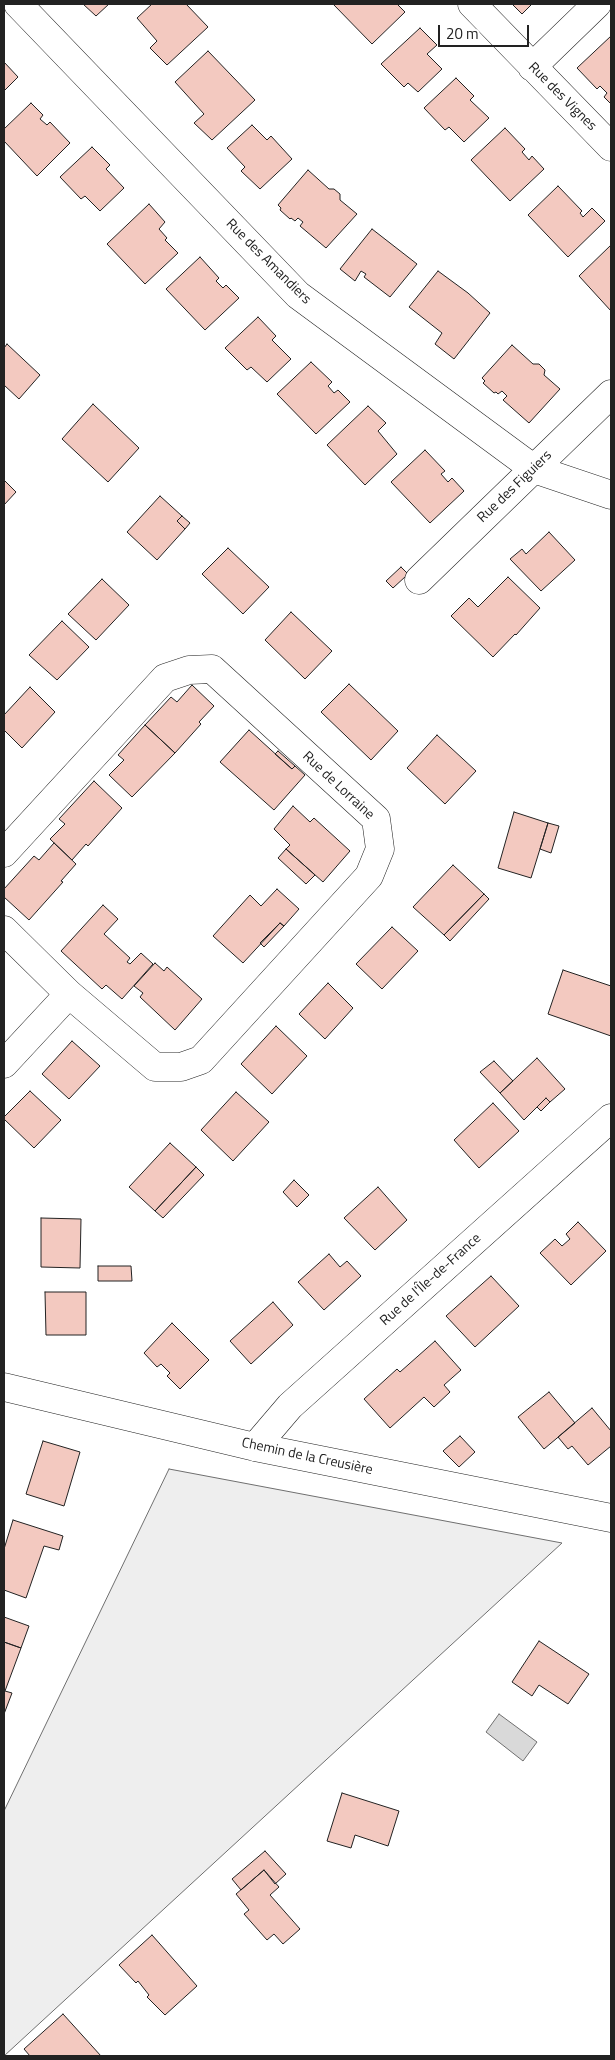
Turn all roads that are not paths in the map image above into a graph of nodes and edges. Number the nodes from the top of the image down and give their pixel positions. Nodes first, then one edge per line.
1 (18, 4) edge
2 (472, 4) edge
3 (597, 4) edge
4 (532, 67) junction
5 (611, 147) edge
6 (611, 394) edge
7 (534, 469) junction
8 (611, 495) edge
9 (419, 580) dead end
10 (4, 853) edge
11 (4, 930) edge
12 (70, 994) junction
13 (4, 1064) edge
14 (611, 1118) edge
15 (4, 1387) edge
16 (255, 1447) junction
17 (611, 1518) edge

1 - 7 street, Rue des Amandiers
2 - 4 street, Rue des Vignes
3 - 4 street
4 - 5 street, Rue des Vignes
6 - 7 street, Rue des Figuiers
7 - 8 street, Rue des Amandiers
7 - 9 street, Rue des Figuiers
10 - 12 street, Rue de Lorraine
11 - 12 street, Rue de Lorraine
12 - 13 street
14 - 16 street, Rue de l'Île-de-France
15 - 16 street, Chemin de la Creusière
16 - 17 street, Chemin de la Creusière

